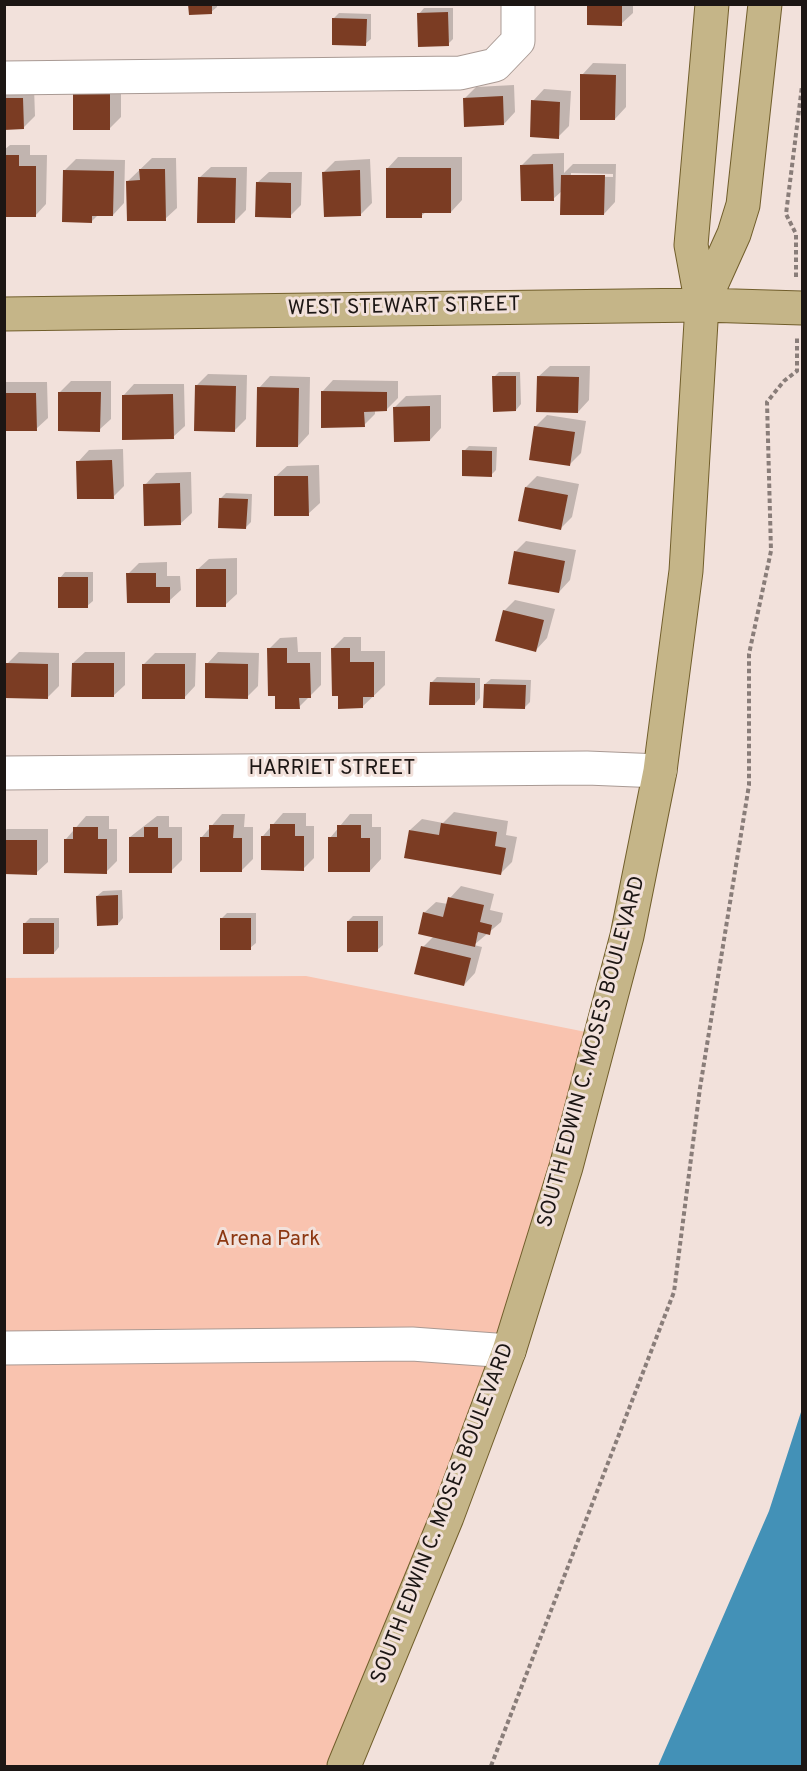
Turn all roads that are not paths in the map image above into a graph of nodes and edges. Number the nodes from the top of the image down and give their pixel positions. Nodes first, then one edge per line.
1 (518, 4) edge
2 (711, 4) edge
3 (765, 4) edge
4 (4, 78) edge
5 (702, 305) junction
6 (802, 308) edge
7 (4, 314) edge
8 (660, 771) junction
9 (4, 773) edge
10 (4, 1348) edge
11 (509, 1351) junction
12 (344, 1767) edge

1 - 4 street
2 - 5 main road, SOUTH EDWIN C. MOSES BOULEVARD
3 - 5 main road, SOUTH EDWIN C. MOSES BOULEVARD
5 - 6 main road, WEST STEWART STREET
5 - 7 main road, WEST STEWART STREET
5 - 8 main road, SOUTH EDWIN C. MOSES BOULEVARD
8 - 9 street, HARRIET STREET
8 - 11 main road, SOUTH EDWIN C. MOSES BOULEVARD
10 - 11 street
11 - 12 main road, SOUTH EDWIN C. MOSES BOULEVARD

